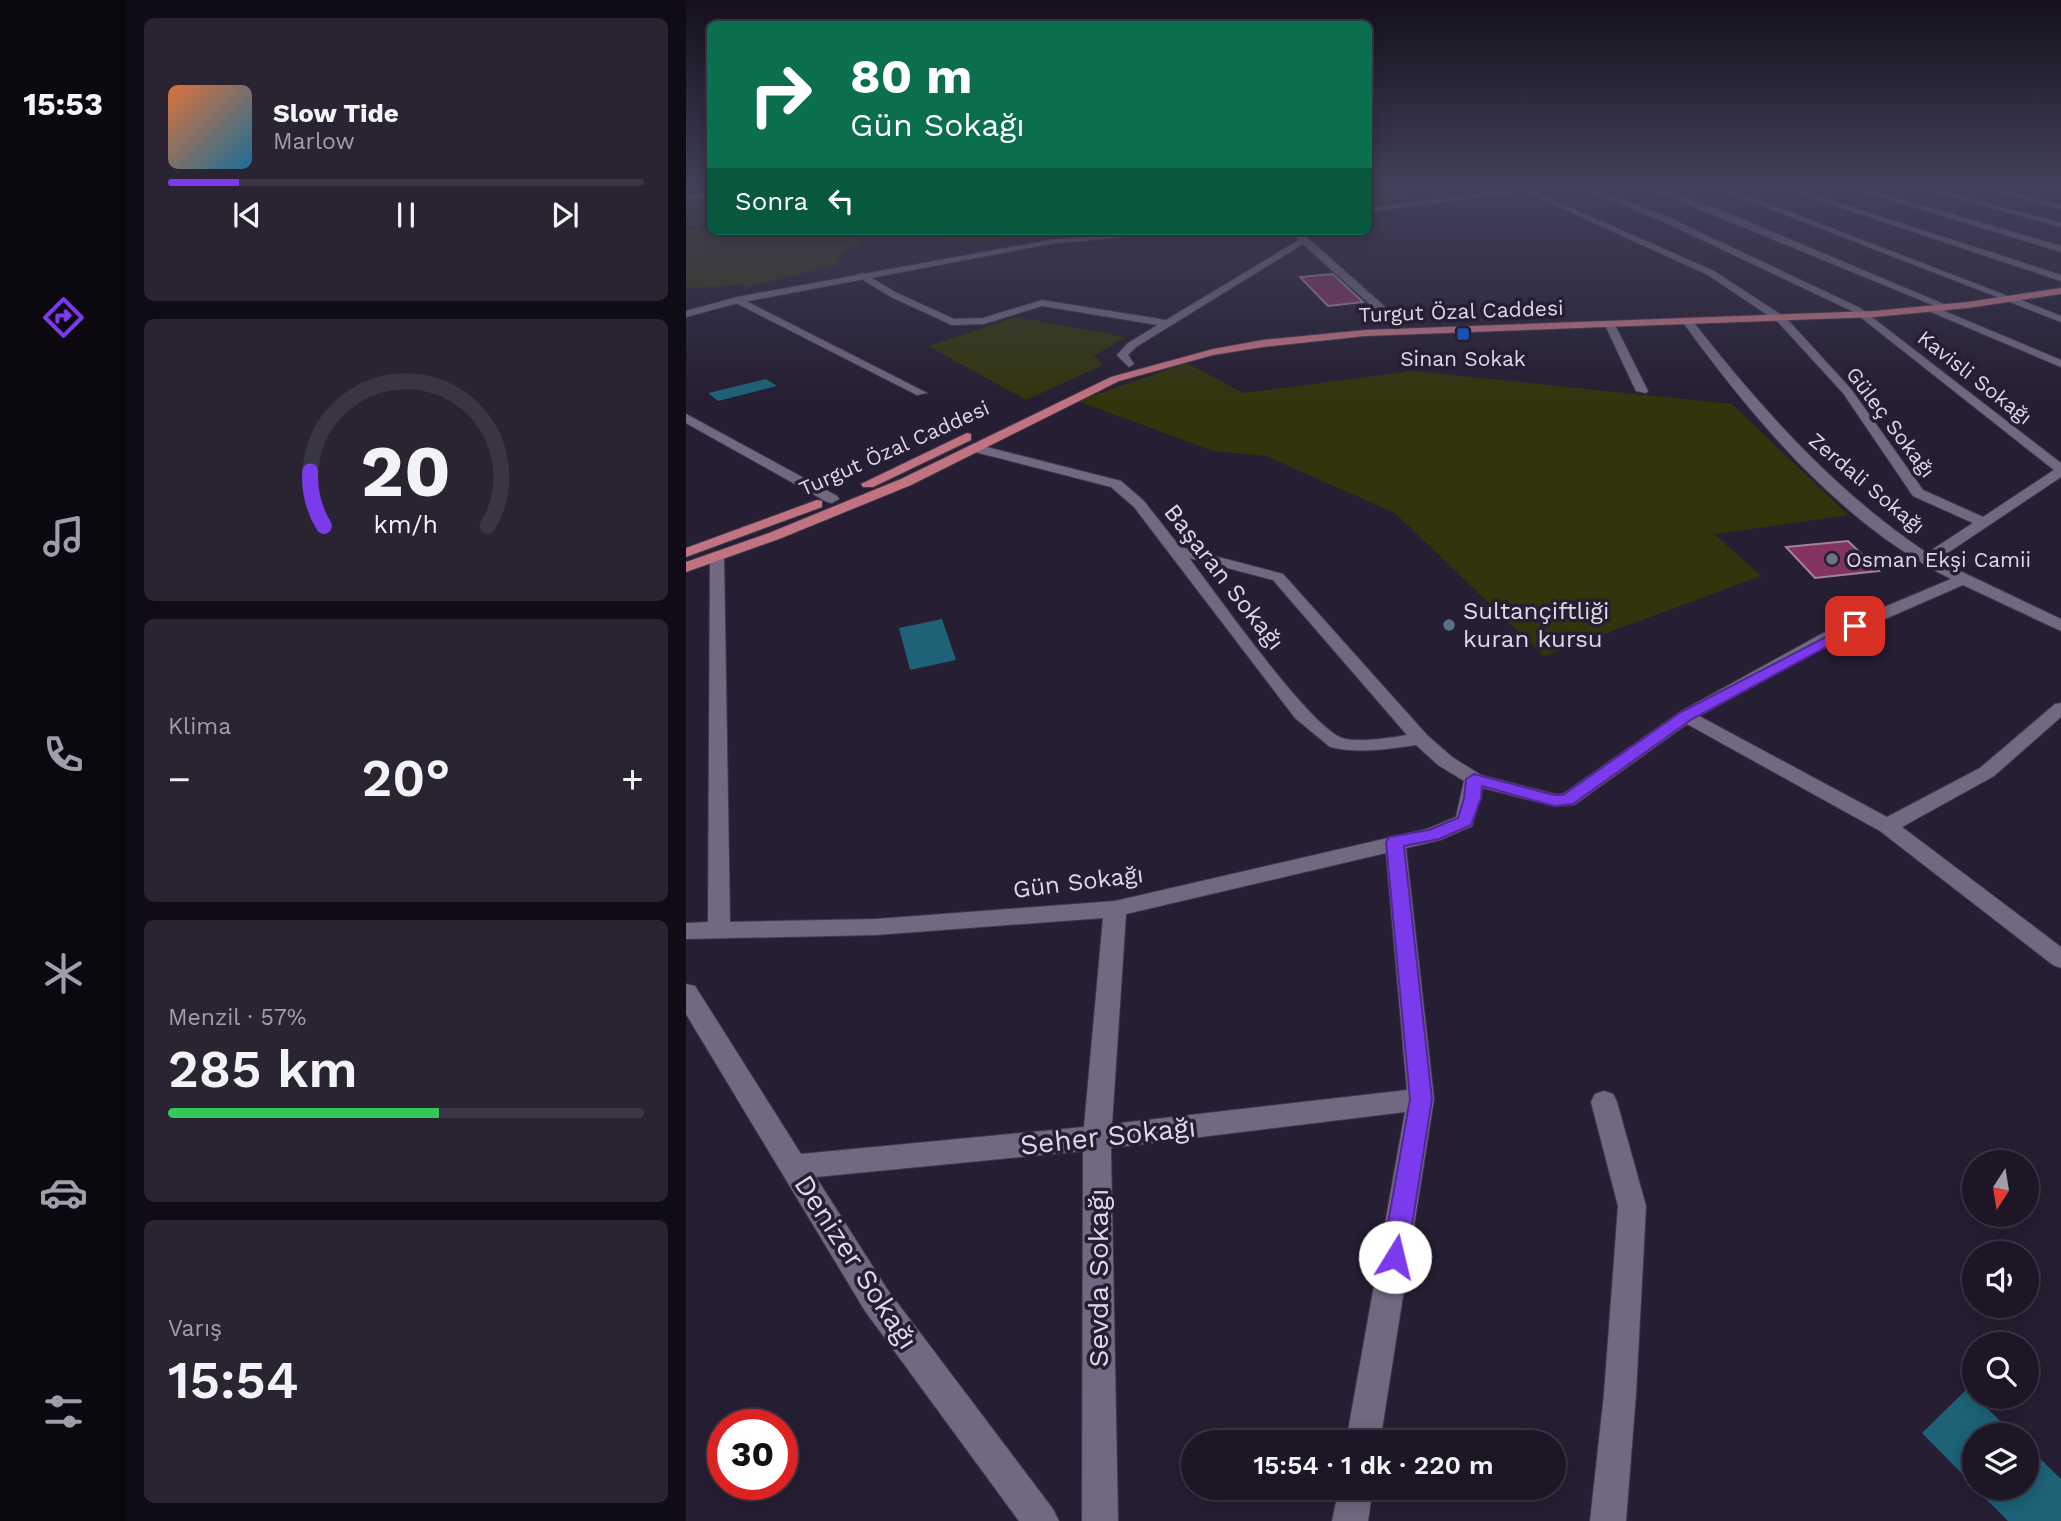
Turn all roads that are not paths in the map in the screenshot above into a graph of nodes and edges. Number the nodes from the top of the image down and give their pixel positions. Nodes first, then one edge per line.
1 (958, 258) edge
2 (1274, 258) edge
3 (1324, 258) edge
4 (1678, 258) edge
5 (1746, 258) edge
6 (1826, 258) edge
7 (1904, 258) edge
8 (1998, 258) edge
9 (860, 275) junction
10 (2061, 278) edge
11 (2061, 291) edge
12 (737, 300) junction
13 (2013, 300) junction
14 (1948, 308) junction
15 (1933, 309) junction
16 (686, 314) edge
17 (1866, 316) junction
18 (2061, 319) edge
19 (1782, 320) junction
20 (1680, 322) junction
21 (1165, 323) junction
22 (1398, 324) junction
23 (1610, 325) junction
24 (2061, 364) edge
25 (1134, 367) junction
26 (1642, 391) dead end
27 (921, 393) dead end
28 (686, 418) edge
29 (956, 443) junction
30 (975, 448) junction
31 (2061, 470) edge
32 (832, 499) junction
33 (1985, 523) junction
34 (1174, 550) junction
35 (686, 553) edge
36 (717, 556) junction
37 (1927, 560) junction
38 (686, 567) edge
39 (1964, 579) junction
40 (2060, 624) edge
41 (2061, 708) edge
42 (1686, 716) junction
43 (1420, 738) junction
44 (1474, 779) junction
45 (1887, 825) junction
46 (1395, 842) junction
47 (1115, 909) junction
48 (719, 930) junction
49 (686, 931) edge
50 (2061, 959) edge
51 (686, 993) edge
52 (1421, 1099) junction
53 (1604, 1102) dead end
54 (1097, 1138) junction
55 (794, 1167) junction
56 (1365, 1430) edge
57 (1354, 1500) edge
58 (1041, 1521) edge
59 (1100, 1521) edge
60 (1350, 1521) edge
61 (1608, 1521) edge

1 - 9 street
2 - 21 street
3 - 22 street
4 - 19 street, Güleç Sokağı
5 - 17 street, Kavisli Sokağı
6 - 14 street
7 - 13 street
8 - 10 street
9 - 12 street
9 - 21 street
11 - 13 main road
12 - 16 street
12 - 27 street
13 - 14 main road
13 - 18 street
14 - 15 main road
15 - 17 main road
15 - 24 street
17 - 19 main road
17 - 31 street, Kavisli Sokağı
19 - 20 main road
19 - 33 street, Güleç Sokağı
20 - 22 main road, Turgut Özal Caddesi
20 - 23 main road, Turgut Özal Caddesi
20 - 37 street, Zerdali Sokağı
21 - 25 street
22 - 25 main road, Turgut Özal Caddesi
23 - 25 main road, Turgut Özal Caddesi
23 - 26 street
25 - 29 main road, Turgut Özal Caddesi
25 - 30 main road, Turgut Özal Caddesi
28 - 32 street
29 - 30 main road
29 - 32 main road, Turgut Özal Caddesi
30 - 34 street, Başaran Sokağı
30 - 36 main road, Turgut Özal Caddesi
31 - 33 street
32 - 35 main road, Turgut Özal Caddesi
33 - 37 street
34 - 43 street
34 - 43 street, Başaran Sokağı
36 - 38 main road, Turgut Özal Caddesi
36 - 48 street
37 - 39 street, Zerdali Sokağı
39 - 40 street, Zerdali Sokağı
39 - 42 street
41 - 45 street
42 - 44 street
42 - 45 street
43 - 44 street
44 - 46 street, Gün Sokağı
45 - 50 street
46 - 47 street, Gün Sokağı
46 - 52 street
47 - 48 street, Gün Sokağı
47 - 54 street, Sevda Sokağı
48 - 49 street, Gün Sokağı
51 - 55 street, Denizer Sokağı
52 - 54 street, Seher Sokağı
52 - 56 street
53 - 61 street
54 - 55 street, Seher Sokağı
54 - 59 street, Sevda Sokağı
55 - 58 street, Denizer Sokağı
57 - 60 street

